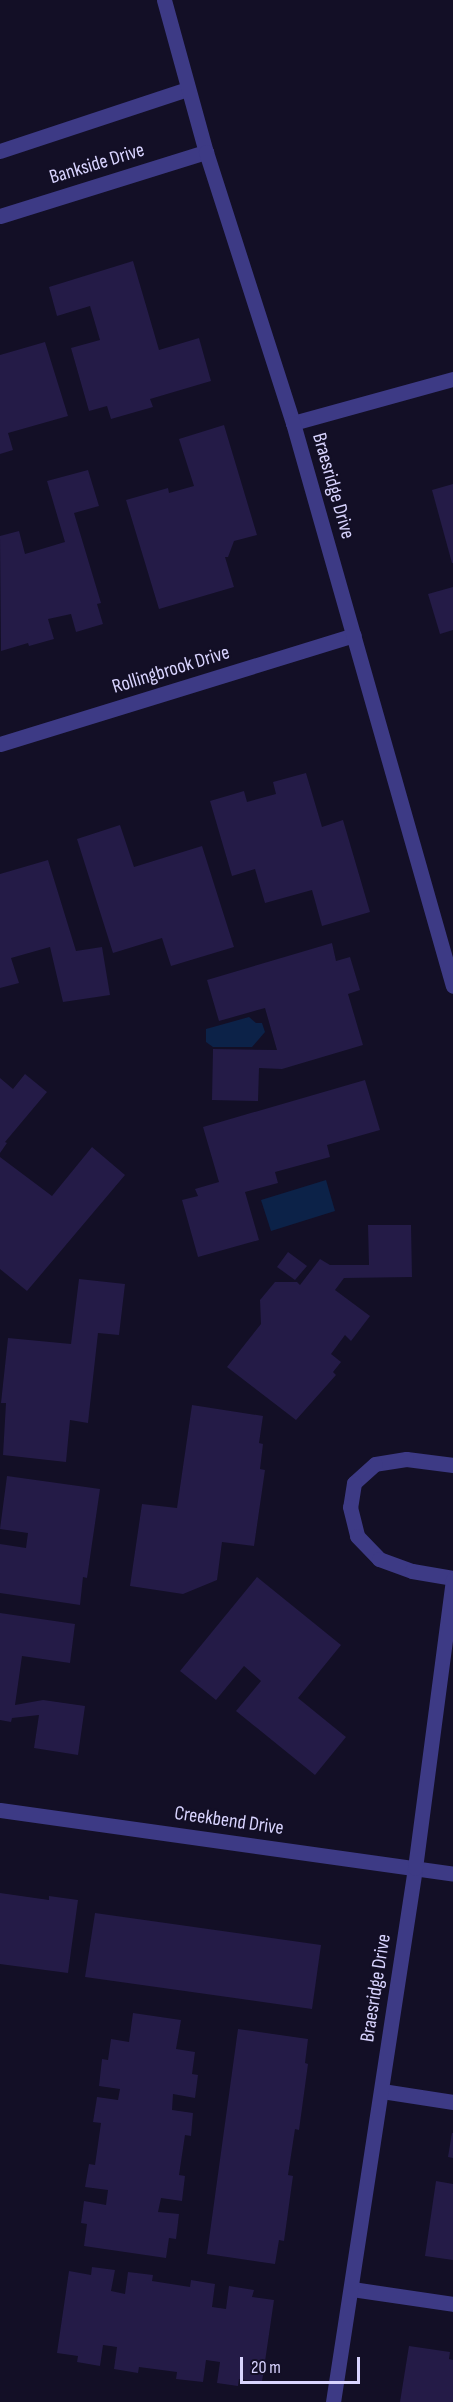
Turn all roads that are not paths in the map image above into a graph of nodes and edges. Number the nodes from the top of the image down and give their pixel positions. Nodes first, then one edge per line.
1 (164, 0) edge
2 (187, 89) junction
3 (0, 151) edge
4 (206, 152) junction
5 (0, 216) edge
6 (453, 379) edge
7 (293, 423) junction
8 (354, 635) junction
9 (0, 744) edge
10 (449, 951) edge
11 (453, 986) edge
12 (453, 1465) edge
13 (453, 1578) edge
14 (0, 1810) edge
15 (415, 1868) junction
16 (453, 1874) edge
17 (382, 2091) junction
18 (453, 2102) edge
19 (352, 2289) junction
20 (453, 2304) edge
21 (333, 2402) edge

1 - 2 street, Braesridge Drive
2 - 3 street, Bankside Drive
2 - 4 street, Braesridge Drive
4 - 5 street, Bankside Drive
4 - 7 street, Braesridge Drive
6 - 7 street
7 - 8 street, Braesridge Drive
8 - 9 street, Rollingbrook Drive
8 - 10 street, Braesridge Drive
10 - 11 street, Braesridge Drive
12 - 13 street
13 - 15 street, Braesridge Drive
14 - 15 street, Creekbend Drive
15 - 16 street, Creekbend Drive
15 - 17 street, Braesridge Drive
17 - 18 street
17 - 19 street, Braesridge Drive
19 - 20 street
19 - 21 street, Braesridge Drive

